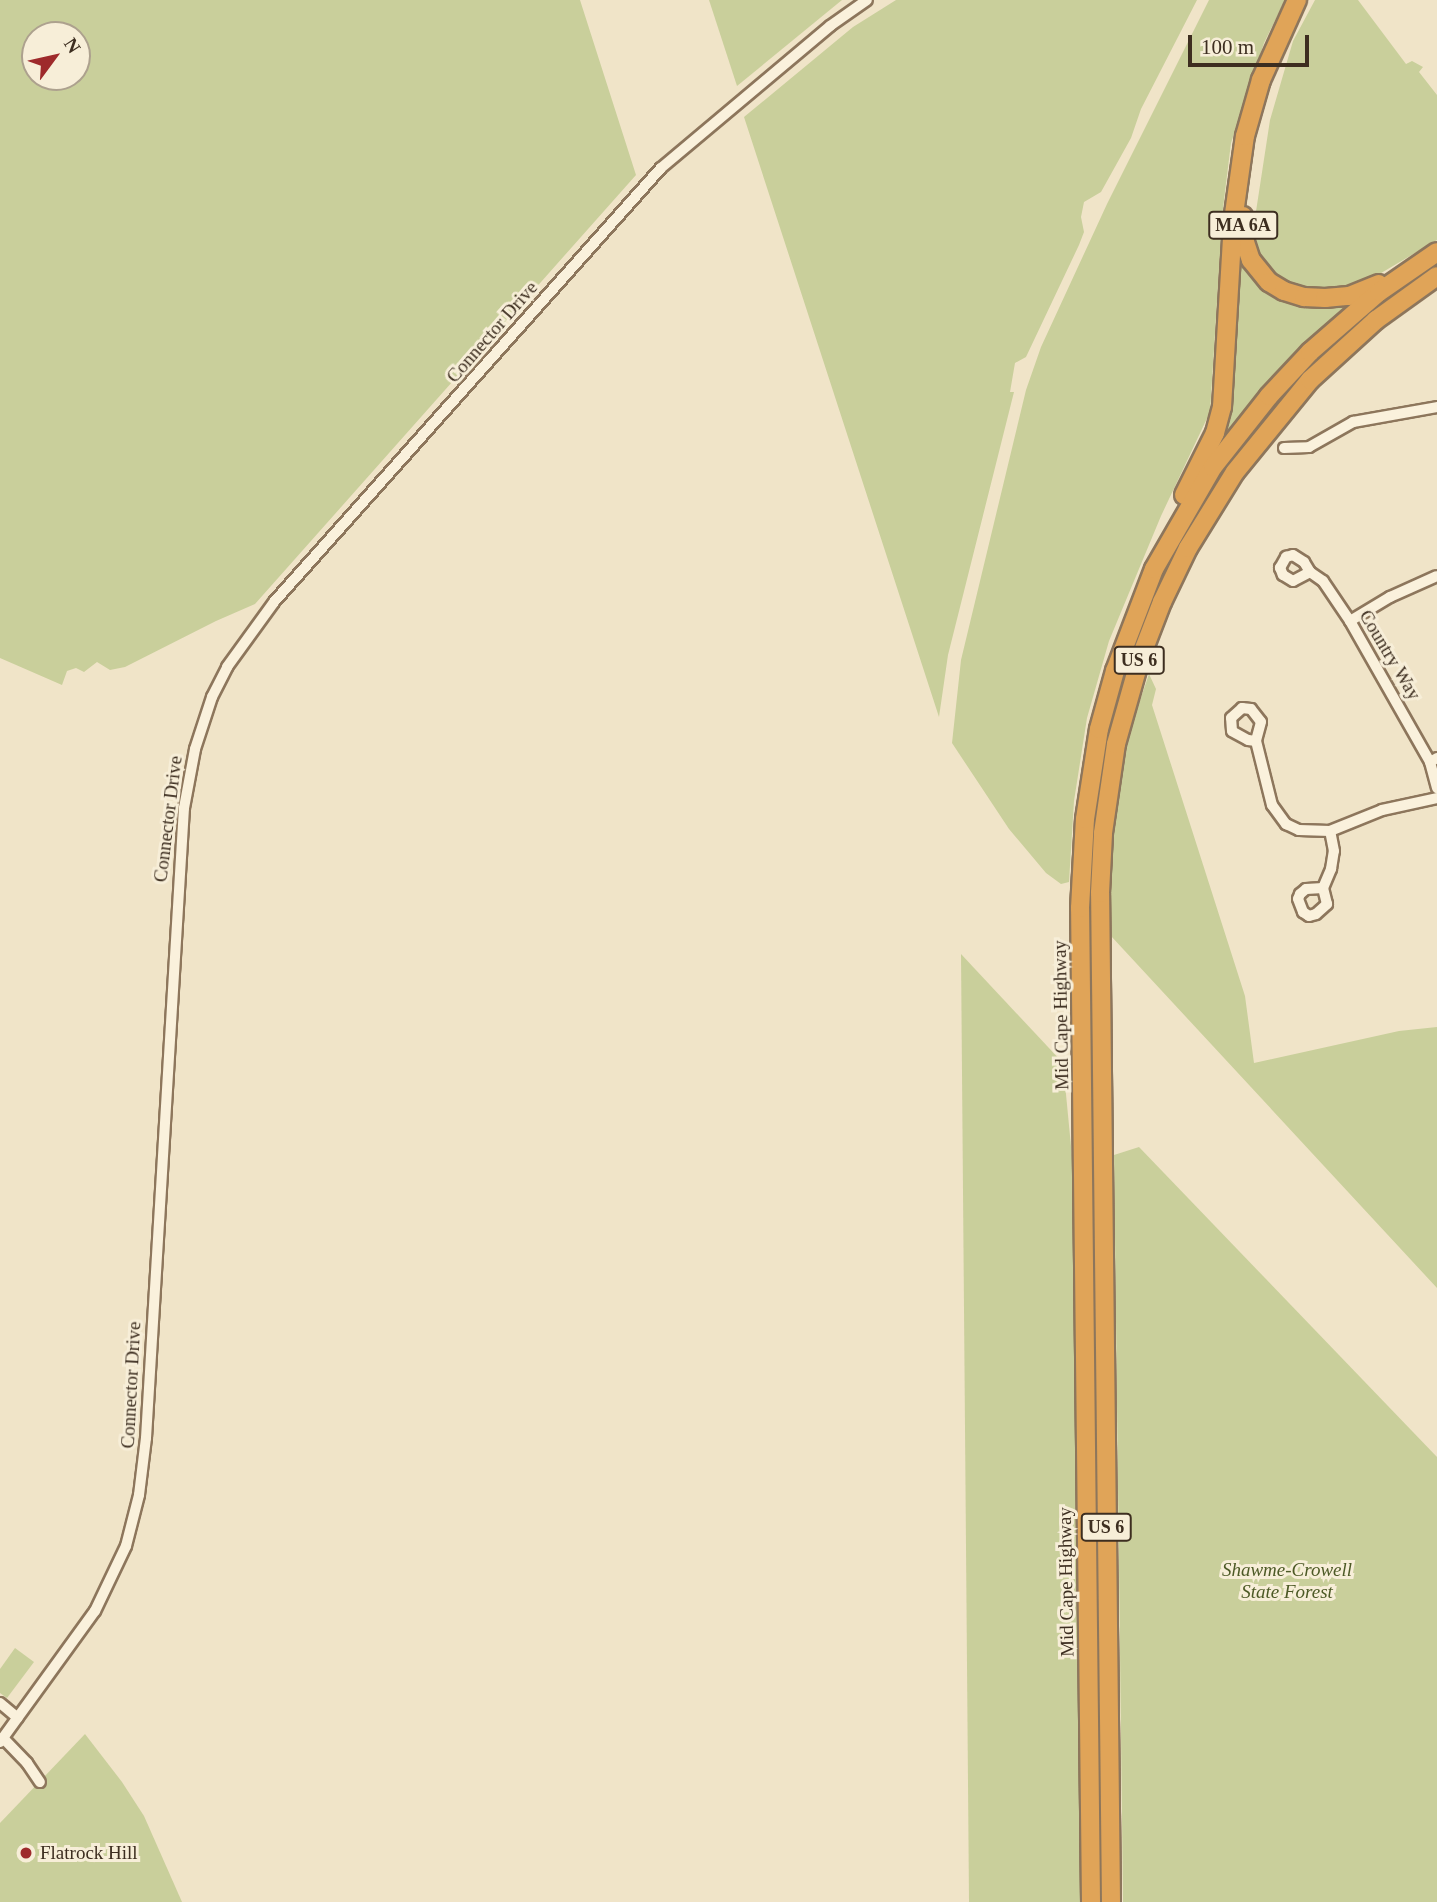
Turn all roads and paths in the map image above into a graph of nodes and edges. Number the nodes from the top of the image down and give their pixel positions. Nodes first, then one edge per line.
1 (867, 0) edge
2 (1297, 0) edge
3 (1308, 0) edge
4 (1432, 255) edge
5 (1437, 276) edge
6 (1437, 407) edge
7 (1284, 448) dead end
8 (1310, 572) dead end
9 (1437, 576) edge
10 (1139, 605) junction
11 (1350, 621) junction
12 (1256, 741) dead end
13 (1434, 760) edge
14 (1437, 788) edge
15 (1437, 798) edge
16 (1330, 831) junction
17 (1323, 888) dead end
18 (0, 1703) edge
19 (18, 1718) junction
20 (1, 1740) edge
21 (40, 1782) dead end
22 (1091, 1902) edge
23 (1111, 1902) edge

1 - 19 street, Connector Drive
2 - 10 highway
3 - 4 highway, MA 6A
4 - 10 highway, Mid Cape Highway / US 6
5 - 23 highway, Mid Cape Highway / US 6
6 - 7 street
8 - 11 street, Country Way
9 - 11 street
10 - 22 highway, Mid Cape Highway / US 6
11 - 13 street, Country Way
12 - 16 street
13 - 14 street, Country Way
15 - 16 street
16 - 17 street
18 - 19 street
19 - 20 street, Connector Drive
20 - 21 street

